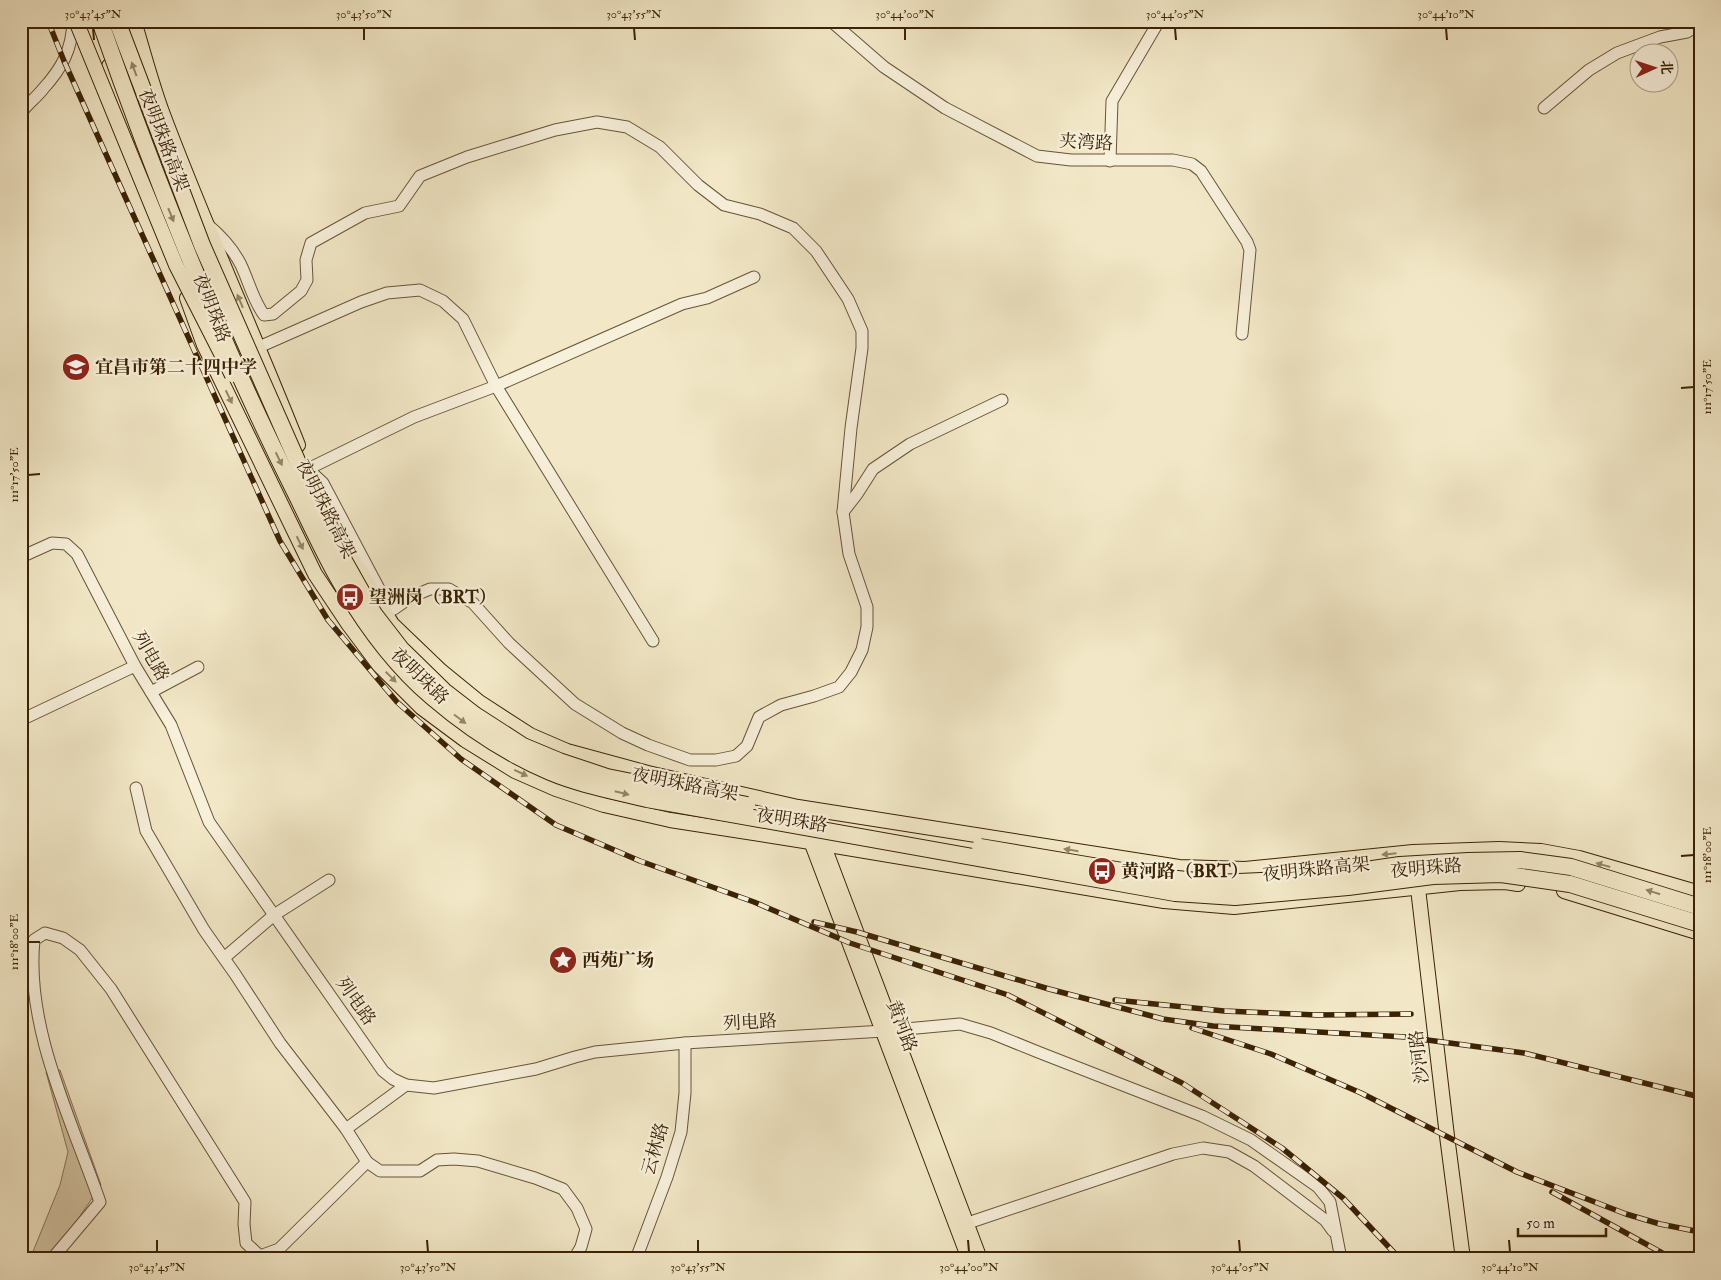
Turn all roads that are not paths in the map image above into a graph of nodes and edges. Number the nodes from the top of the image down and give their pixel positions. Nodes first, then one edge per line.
1 (75, 21) edge
2 (99, 21) edge
3 (116, 21) edge
4 (134, 21) edge
5 (831, 21) edge
6 (1159, 21) edge
7 (1700, 24) edge
8 (1544, 108) dead end
9 (21, 113) edge
10 (1110, 161) junction
11 (205, 222) junction
12 (754, 277) dead end
13 (1242, 334) dead end
14 (259, 347) junction
15 (496, 386) junction
16 (1002, 400) dead end
17 (264, 430) junction
18 (308, 469) junction
19 (843, 512) junction
20 (21, 557) edge
21 (653, 640) dead end
22 (135, 666) junction
23 (198, 667) dead end
24 (151, 692) junction
25 (21, 720) edge
26 (136, 788) dead end
27 (804, 808) junction
28 (817, 843) junction
29 (1413, 852) junction
30 (329, 880) dead end
31 (1418, 887) junction
32 (1700, 893) edge
33 (1700, 907) edge
34 (274, 915) junction
35 (1700, 924) edge
36 (1700, 933) edge
37 (224, 958) junction
38 (889, 1031) junction
39 (685, 1043) junction
40 (406, 1085) junction
41 (346, 1129) junction
42 (367, 1162) junction
43 (963, 1225) junction
44 (1336, 1237) junction
45 (52, 1259) edge
46 (574, 1259) edge
47 (636, 1259) edge
48 (969, 1259) edge
49 (980, 1259) edge
50 (1341, 1259) edge
51 (1463, 1259) edge

1 - 9 street
1 - 17 main road, bridge
2 -> 17 highway, 夜明珠路高架, bridge
2 -> 28 main road, 夜明珠路
33 -> 3 highway, 夜明珠路高架, bridge
4 - 11 main road, 夜明珠路
5 - 10 street, 夹湾路
6 - 10 street
7 - 8 street
10 - 13 street, 夹湾路
14 -> 11 main road, 夜明珠路
11 - 19 street
12 - 15 street
14 - 15 street
14 - 18 main road, 夜明珠路
15 - 18 street
15 - 21 street
16 - 19 street
17 -> 35 highway, 夜明珠路高架, bridge
18 - 19 street
18 - 27 main road, 夜明珠路
20 - 22 street, 列电路
22 - 24 street, 列电路
22 - 25 street
23 - 24 street
24 - 34 street, 列电路
26 - 37 street
27 - 28 main road, 黄河路
29 -> 27 main road, 夜明珠路
28 - 31 main road, 夜明珠路
28 - 38 main road, 黄河路
29 - 31 main road, 沙河路
32 -> 29 main road, 夜明珠路
30 - 34 street
31 - 36 main road, 夜明珠路
31 - 51 main road, 沙河路
34 - 37 street
34 - 40 street, 列电路
37 - 41 street
38 - 39 street, 列电路
38 - 43 main road, 黄河路
38 - 44 street, 列电路
39 - 40 street, 列电路
39 - 47 street, 云林路
40 - 41 street
41 - 42 street
42 - 45 street
42 - 46 street
43 - 44 street
43 - 48 main road, 黄河路
43 - 49 main road, 黄河路
44 - 50 street, 列电路

